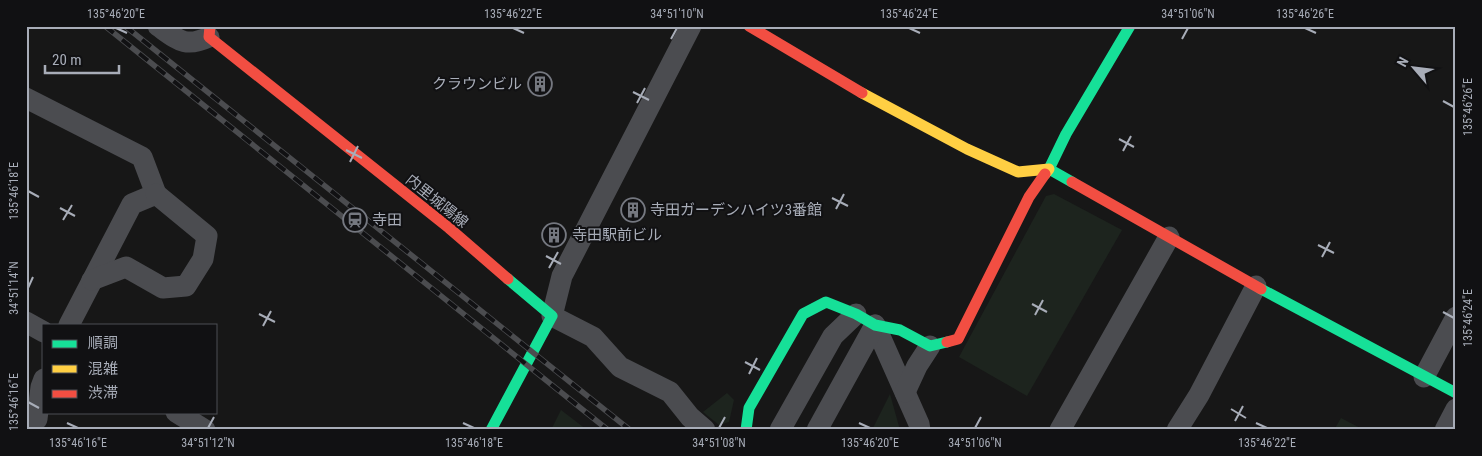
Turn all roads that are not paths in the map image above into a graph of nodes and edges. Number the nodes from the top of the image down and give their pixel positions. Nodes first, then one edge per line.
1 (158, 26) edge
2 (691, 26) edge
3 (749, 26) edge
4 (1130, 26) edge
5 (209, 31) edge
6 (26, 98) edge
7 (1049, 169) junction
8 (156, 194) junction
9 (1169, 237) junction
10 (92, 280) junction
11 (1256, 286) junction
12 (856, 314) junction
13 (552, 316) junction
14 (1456, 317) edge
15 (26, 322) edge
16 (70, 324) edge
17 (875, 325) junction
18 (42, 331) edge
19 (930, 346) junction
20 (1424, 377) junction
21 (42, 384) edge
22 (905, 392) junction
23 (1456, 393) edge
24 (1456, 409) edge
25 (179, 414) edge
26 (35, 424) edge
27 (205, 430) edge
28 (491, 430) edge
29 (705, 430) edge
30 (746, 430) edge
31 (780, 430) edge
32 (817, 430) edge
33 (920, 430) edge
34 (1060, 430) edge
35 (1177, 430) edge
36 (1445, 430) edge

1 - 5 street
2 - 13 street
3 - 7 street
4 - 7 street
5 - 13 street, 内里城陽線
6 - 8 street
7 - 9 street
7 - 19 street
8 - 10 street
8 - 10 street
9 - 11 street
9 - 34 street
10 - 16 street
11 - 20 street
11 - 35 street
12 - 17 street
12 - 30 street
12 - 31 street
13 - 28 street
13 - 29 street
14 - 20 street
15 - 18 street
17 - 19 street
17 - 22 street
17 - 32 street
19 - 22 street
20 - 23 street
21 - 26 street
22 - 33 street
24 - 36 street
25 - 27 street

